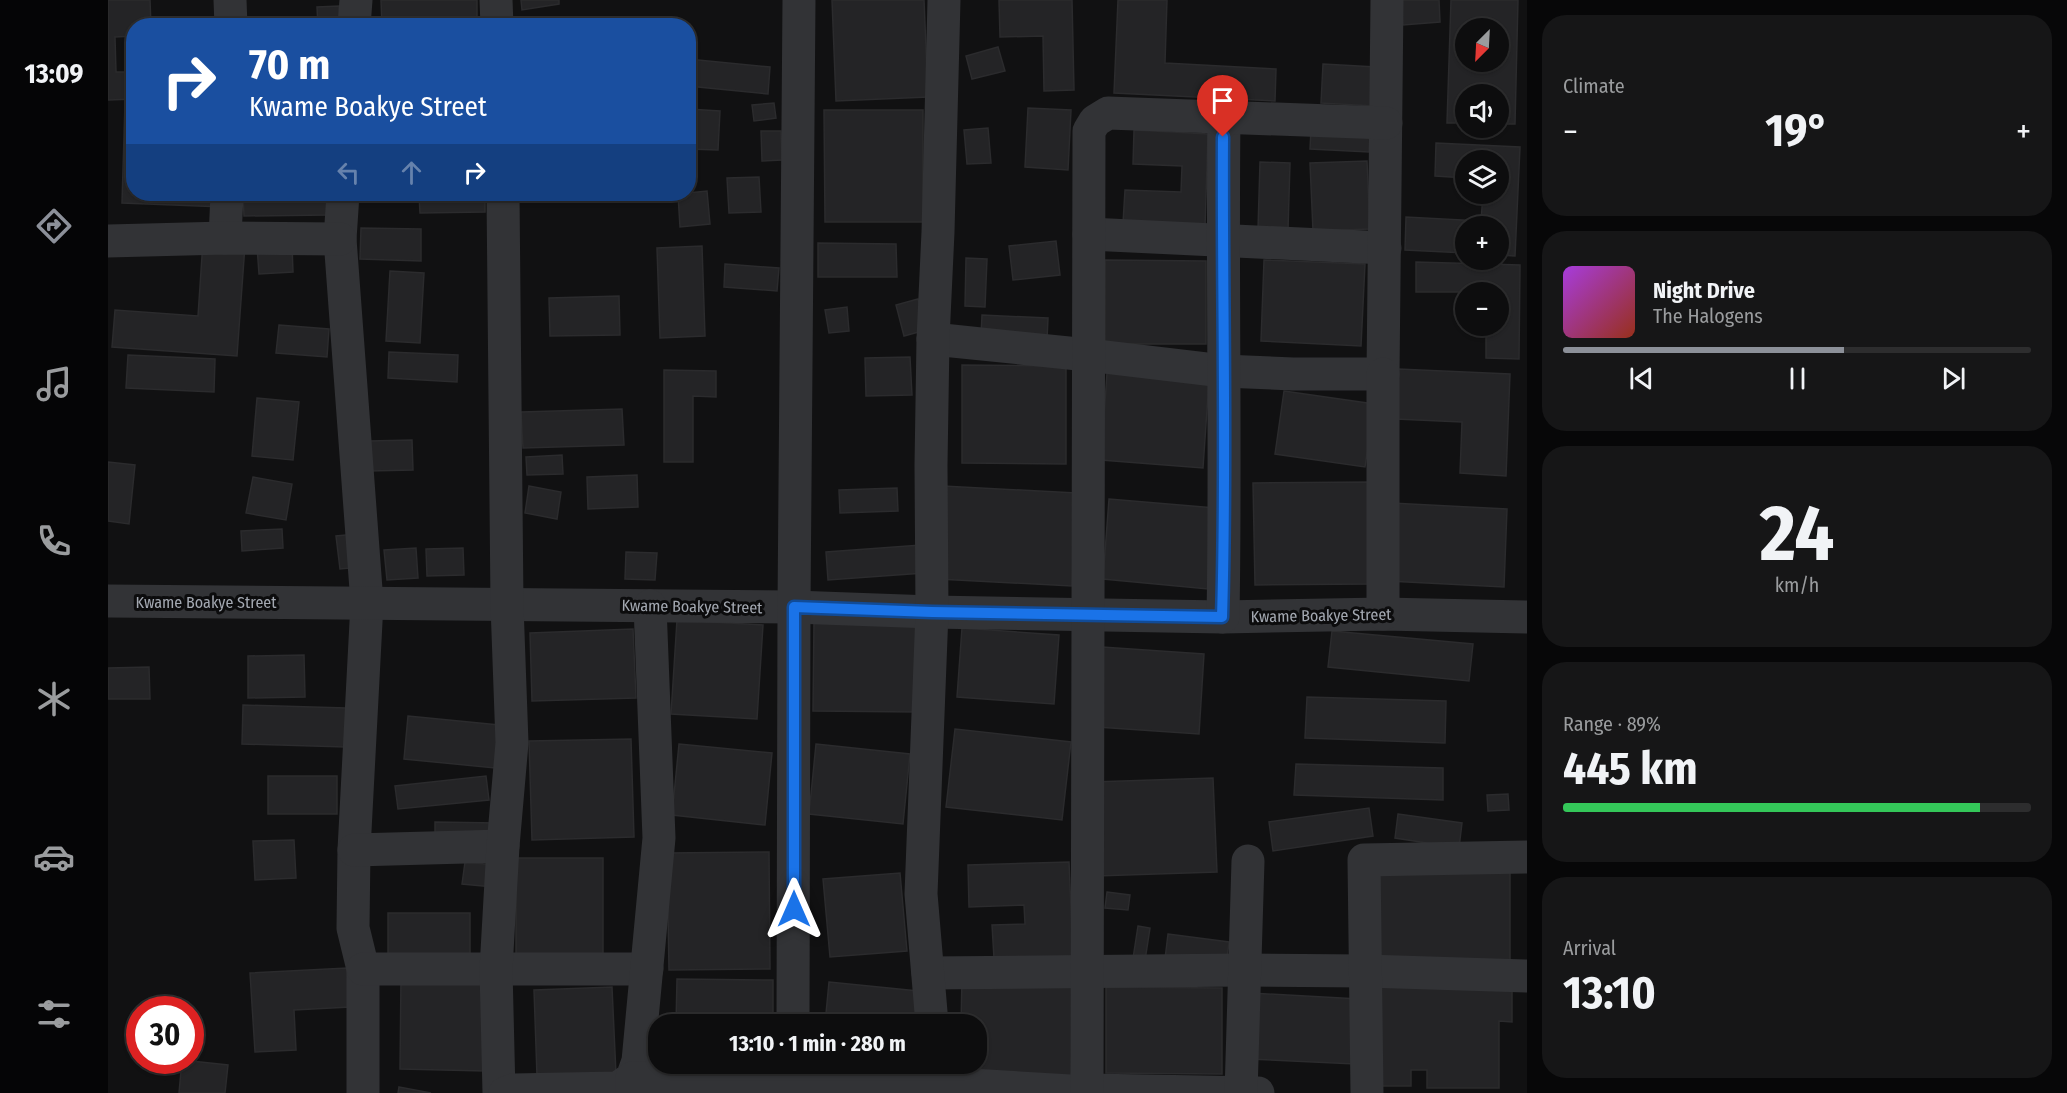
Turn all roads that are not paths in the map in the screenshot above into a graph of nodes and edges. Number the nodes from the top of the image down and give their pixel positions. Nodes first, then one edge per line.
1 (230, 0) edge
2 (356, 0) edge
3 (496, 0) edge
4 (799, 0) edge
5 (944, 0) edge
6 (1387, 0) edge
7 (231, 18) edge
8 (355, 18) edge
9 (497, 18) edge
10 (1224, 118) junction
11 (1386, 123) junction
12 (226, 201) edge
13 (343, 201) edge
14 (504, 201) edge
15 (1089, 234) junction
16 (225, 238) junction
17 (340, 239) junction
18 (108, 241) edge
19 (1223, 241) junction
20 (1385, 248) junction
21 (933, 339) junction
22 (1088, 355) junction
23 (1223, 371) junction
24 (1383, 374) junction
25 (108, 601) edge
26 (368, 603) junction
27 (507, 605) junction
28 (650, 606) junction
29 (794, 607) junction
30 (932, 612) junction
31 (1087, 614) junction
32 (1383, 614) junction
33 (1222, 617) junction
34 (1527, 617) edge
35 (503, 846) junction
36 (354, 850) junction
37 (1527, 856) edge
38 (1248, 861) dead end
39 (363, 969) junction
40 (496, 969) junction
41 (647, 969) junction
42 (1245, 970) junction
43 (1366, 971) junction
44 (1087, 973) junction
45 (928, 974) junction
46 (1527, 976) edge
47 (794, 1014) edge
48 (931, 1014) edge
49 (793, 1080) edge
50 (936, 1080) edge
51 (632, 1085) edge
52 (1087, 1092) edge
53 (363, 1093) edge
54 (499, 1093) edge
55 (505, 1093) edge
56 (1241, 1093) edge
57 (1258, 1093) edge
58 (1367, 1093) edge

1 - 7 street
2 - 8 street
3 - 9 street
4 - 29 street
5 - 21 street
6 - 11 street
10 - 11 street
10 - 15 street
10 - 19 street
11 - 20 street
12 - 16 street
13 - 17 street
14 - 27 street
15 - 19 street
15 - 22 street
16 - 17 street
16 - 18 street
17 - 26 street
19 - 20 street
19 - 23 street
20 - 24 street
21 - 22 street
21 - 30 street
22 - 23 street
22 - 31 street
23 - 24 street
23 - 33 street
24 - 32 street
25 - 26 street, Kwame Boakye Street
26 - 27 street, Kwame Boakye Street
26 - 36 street
27 - 28 street, Kwame Boakye Street
27 - 35 street
28 - 29 street, Kwame Boakye Street
28 - 41 street
29 - 30 street, Kwame Boakye Street
29 - 47 street
30 - 31 street, Kwame Boakye Street
30 - 45 street
31 - 33 street, Kwame Boakye Street
31 - 44 street
32 - 33 street, Kwame Boakye Street
32 - 34 street, Kwame Boakye Street
35 - 36 street
35 - 40 street
36 - 39 street
37 - 43 street
38 - 42 street
39 - 40 street
39 - 53 street
40 - 41 street
40 - 54 street
41 - 51 street
42 - 43 street
42 - 44 street
42 - 56 street
43 - 46 street
43 - 58 street
44 - 45 street
44 - 52 street
45 - 48 street
49 - 50 street
49 - 51 street
50 - 52 street
51 - 55 street
52 - 56 street
56 - 57 street

